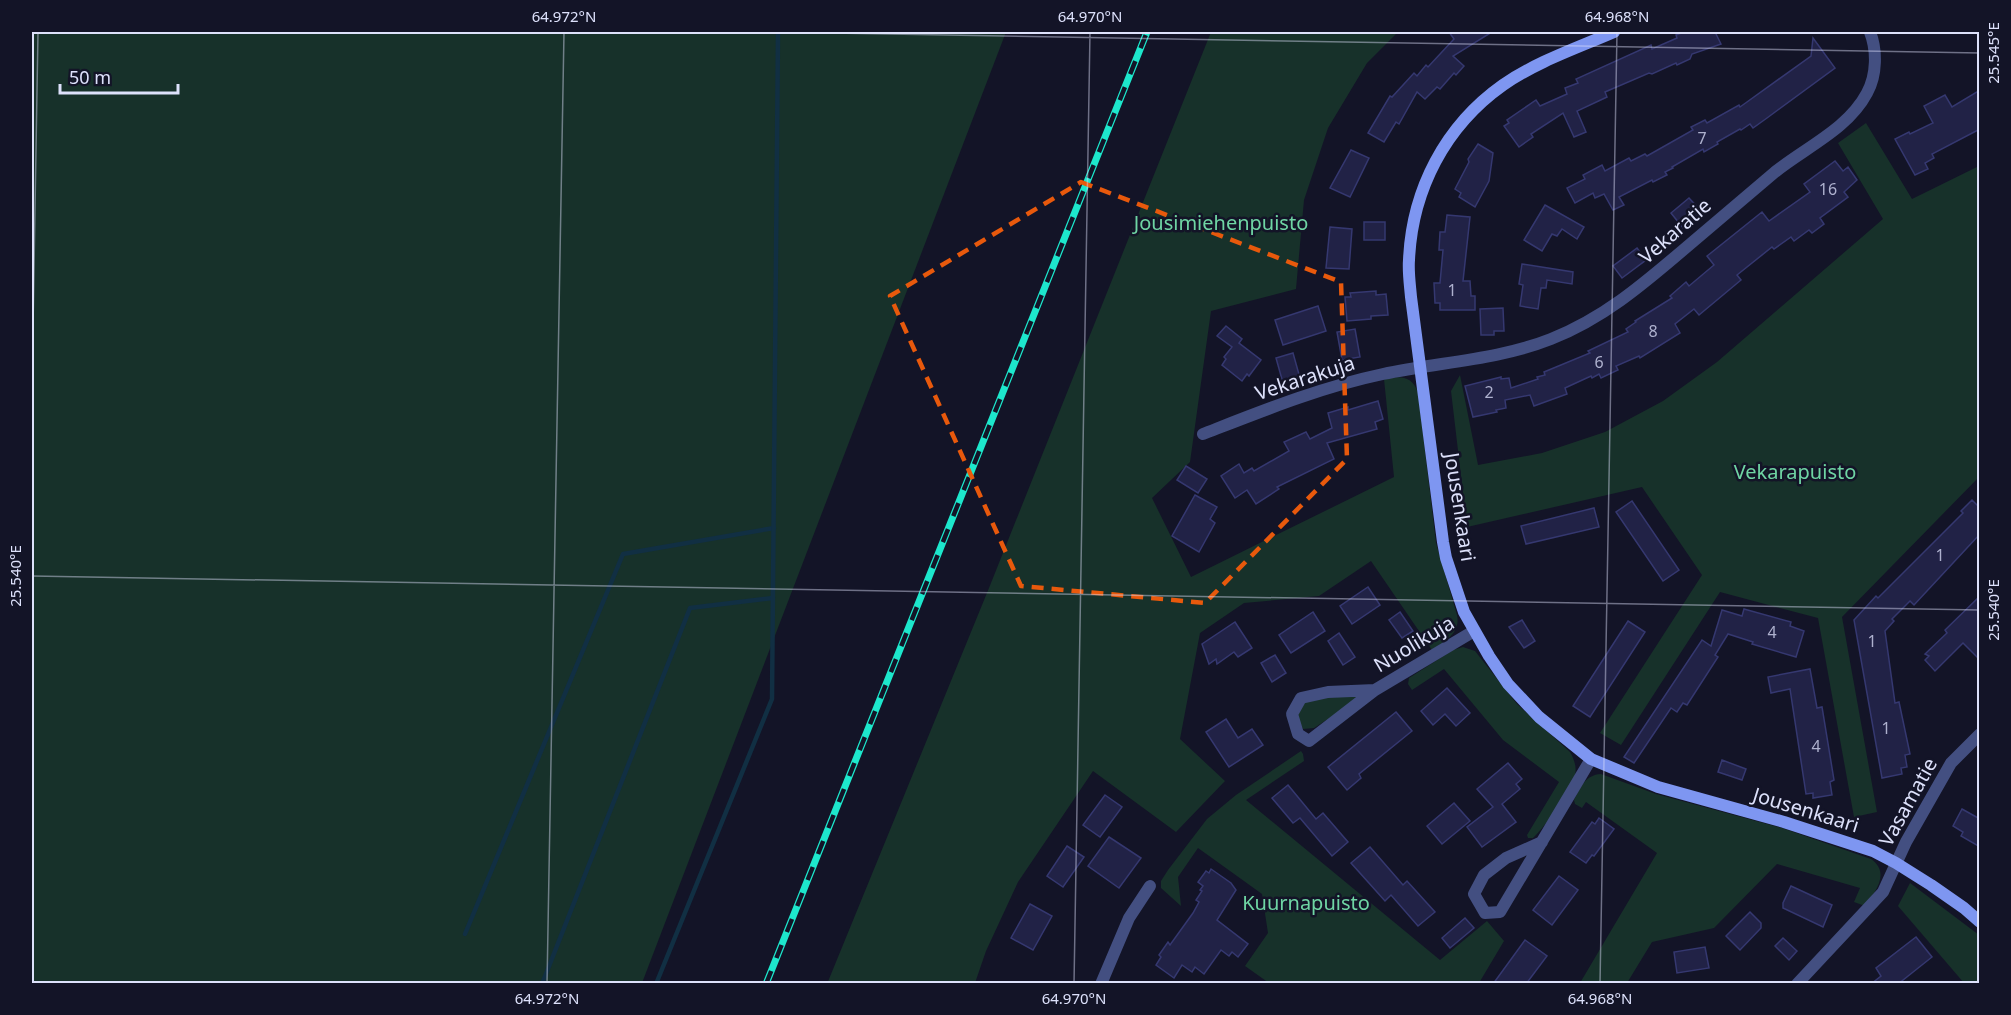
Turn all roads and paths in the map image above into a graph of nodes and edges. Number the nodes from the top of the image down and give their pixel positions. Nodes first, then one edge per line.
1 (1614, 32) edge
2 (1869, 32) edge
3 (1421, 367) junction
4 (1203, 434) dead end
5 (1473, 631) junction
6 (1375, 690) junction
7 (1980, 734) edge
8 (1591, 759) junction
9 (1542, 842) junction
10 (1896, 863) junction
11 (1150, 886) dead end
12 (1980, 922) edge
13 (1101, 984) edge
14 (1797, 984) edge

1 - 3 street, Jousenkaari
2 - 3 street, Vekaratie
3 - 4 street, Vekarakuja
3 - 5 street, Jousenkaari
5 - 6 street, Nuolikuja
5 - 8 street, Jousenkaari
6 - 6 street, Nuolikuja
7 - 10 street, Vasamatie
8 - 9 street
8 - 10 street, Jousenkaari
9 - 9 street
10 - 12 street, Jousenkaari
10 - 14 street, Vasamatie
11 - 13 street

